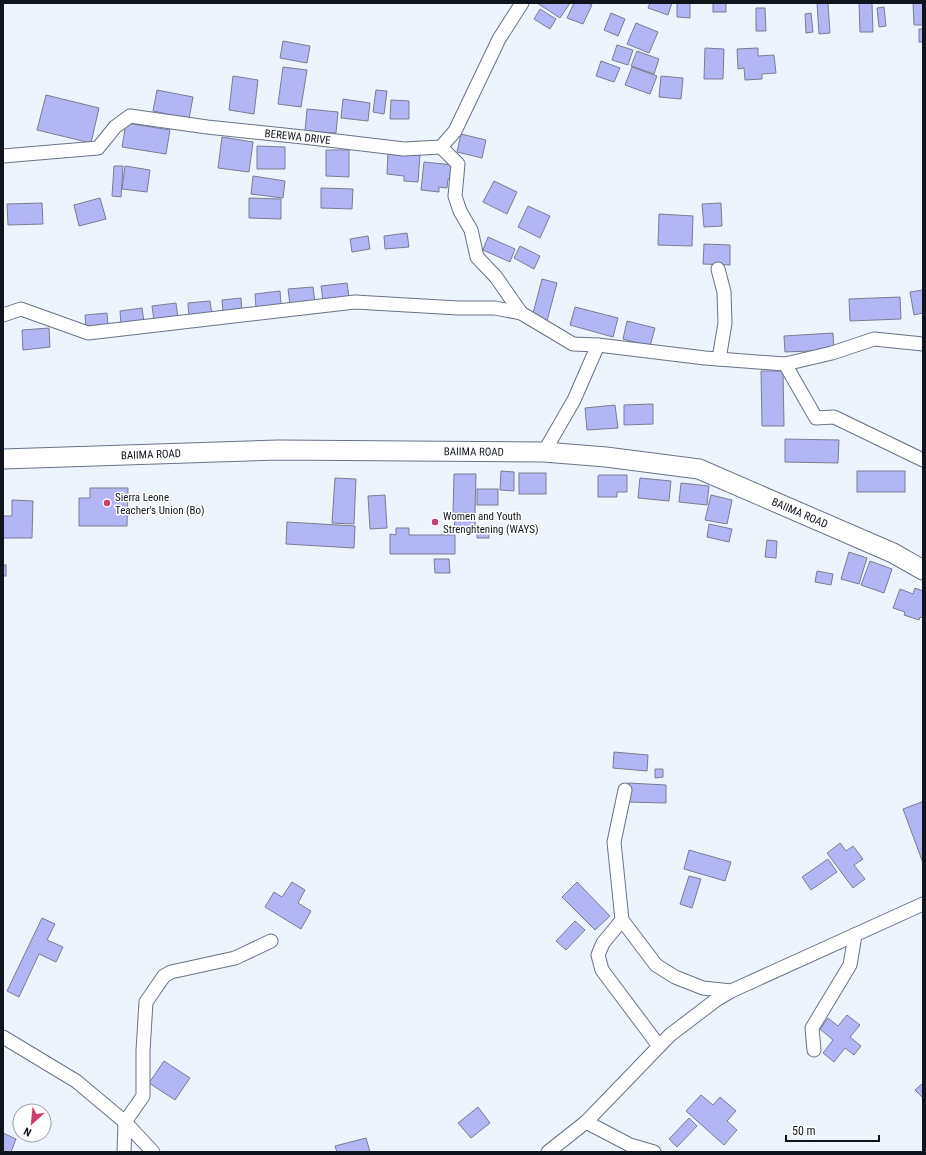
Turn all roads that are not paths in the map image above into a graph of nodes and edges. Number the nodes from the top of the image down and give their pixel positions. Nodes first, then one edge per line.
1 (522, 3) edge
2 (441, 147) junction
3 (3, 156) edge
4 (718, 270) dead end
5 (3, 304) edge
6 (21, 310) junction
7 (521, 313) junction
8 (3, 316) edge
9 (923, 344) edge
10 (598, 345) junction
11 (719, 359) junction
12 (785, 364) junction
13 (544, 452) junction
14 (3, 459) edge
15 (923, 460) edge
16 (923, 570) edge
17 (625, 790) dead end
18 (923, 904) edge
19 (622, 920) junction
20 (855, 935) junction
21 (271, 941) dead end
22 (731, 991) junction
23 (3, 1037) edge
24 (659, 1046) junction
25 (814, 1050) dead end
26 (125, 1122) junction
27 (586, 1122) junction
28 (124, 1152) edge
29 (153, 1152) edge
30 (548, 1152) edge
31 (654, 1152) edge

1 - 2 street
2 - 3 street, BEREWA DRIVE
2 - 7 street
4 - 11 street
5 - 6 street
6 - 7 street
6 - 8 street
7 - 10 street
9 - 12 street
10 - 11 street
10 - 13 street
11 - 12 street
12 - 15 street
13 - 14 street, BAIIMA ROAD
13 - 16 street, BAIIMA ROAD
17 - 19 street
18 - 20 street
19 - 22 street
19 - 24 street
20 - 22 street
20 - 25 street
21 - 26 street
22 - 24 street
23 - 26 street
24 - 27 street
26 - 28 street
26 - 29 street
27 - 30 street
27 - 31 street

